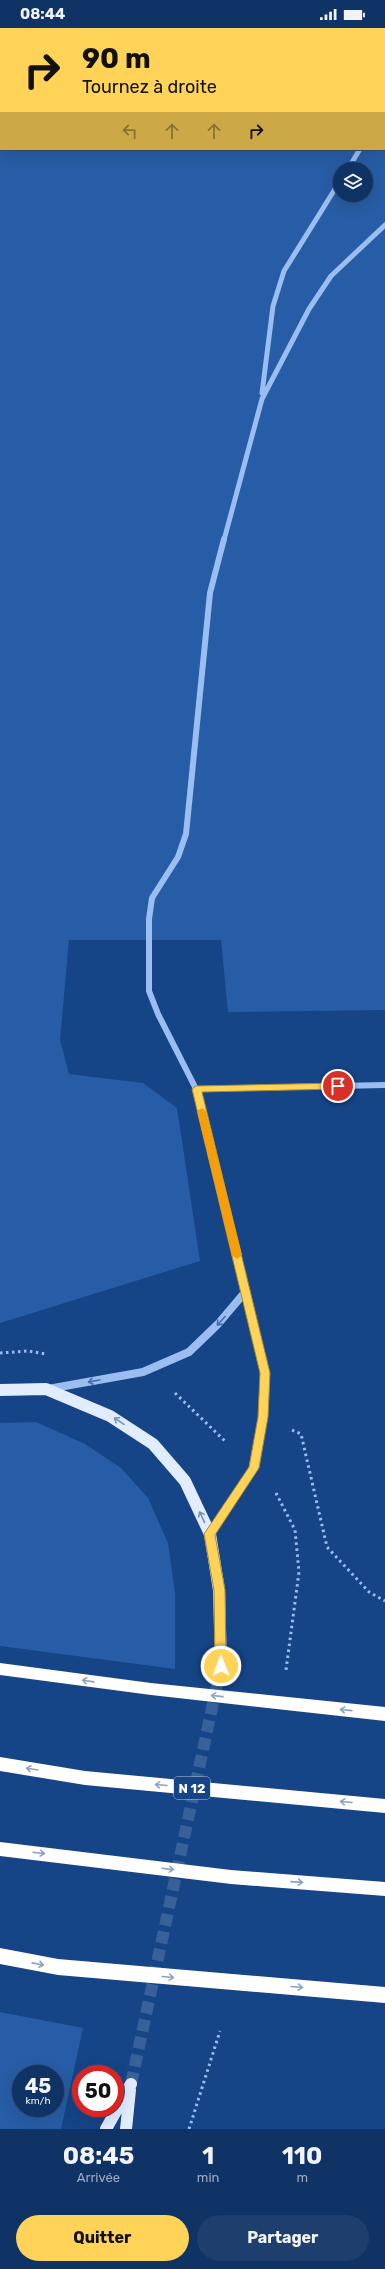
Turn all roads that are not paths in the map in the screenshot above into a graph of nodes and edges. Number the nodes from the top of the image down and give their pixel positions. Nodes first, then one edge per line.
1 (359, 150) edge
2 (352, 162) edge
3 (333, 192) edge
4 (385, 225) edge
5 (262, 399) junction
6 (385, 1085) edge
7 (196, 1089) junction
8 (246, 1291) junction
9 (46, 1389) junction
10 (0, 1390) edge
11 (210, 1534) junction
12 (221, 1666) tunnel mouth
13 (0, 1669) edge
14 (385, 1714) edge
15 (0, 1764) edge
16 (385, 1806) edge
17 (0, 1849) edge
18 (385, 1888) edge
19 (0, 1956) edge
20 (385, 1995) edge
21 (106, 2129) edge
22 (126, 2129) edge

1 - 2 lane
3 - 5 lane
4 - 5 lane
5 - 7 lane
6 - 7 lane
7 - 8 lane
8 -> 9 lane
8 - 11 lane
9 - 10 main road
11 -> 9 main road
11 - 12 main road
14 -> 13 highway
16 -> 15 highway, N 12
17 -> 18 highway
19 -> 20 highway
21 - 22 main road

